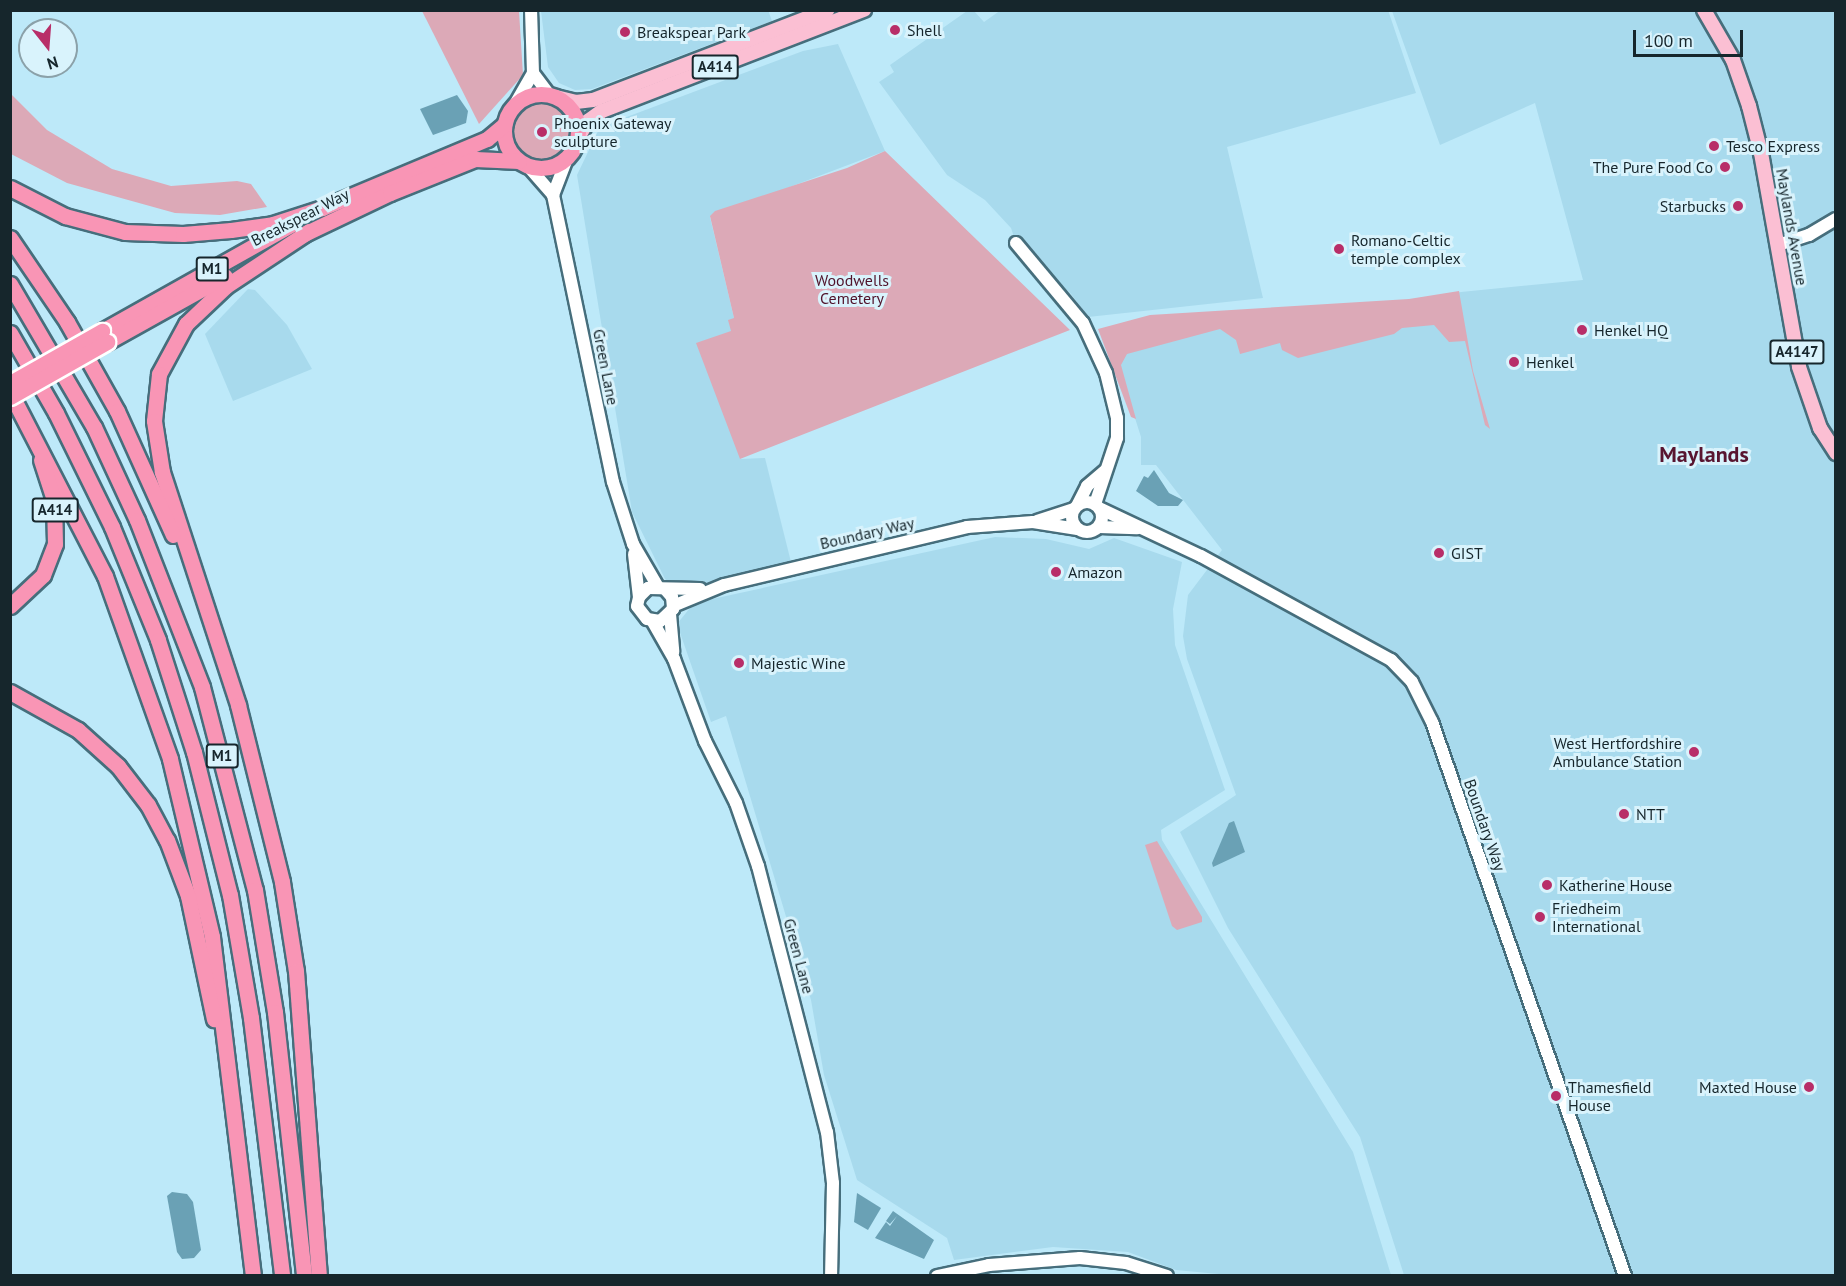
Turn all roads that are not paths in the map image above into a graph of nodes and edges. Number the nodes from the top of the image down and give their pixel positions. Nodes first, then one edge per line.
1 (531, 10) edge
2 (827, 10) edge
3 (864, 10) edge
4 (1704, 10) edge
5 (533, 74) junction
6 (553, 95) junction
7 (514, 106) junction
8 (505, 124) junction
9 (578, 138) junction
10 (567, 158) junction
11 (523, 163) junction
12 (10, 188) edge
13 (553, 195) junction
14 (322, 208) junction
15 (1836, 219) edge
16 (309, 231) junction
17 (10, 238) edge
18 (1016, 243) dead end
19 (1778, 244) junction
20 (10, 284) edge
21 (10, 333) edge
22 (105, 337) junction
23 (10, 383) edge
24 (13, 398) edge
25 (1836, 453) edge
26 (1107, 469) junction
27 (1098, 506) junction
28 (1076, 507) junction
29 (1033, 522) junction
30 (1099, 527) junction
31 (1141, 528) junction
32 (1077, 529) junction
33 (633, 543) junction
34 (662, 588) junction
35 (711, 588) junction
36 (639, 597) junction
37 (10, 606) edge
38 (671, 610) junction
39 (653, 622) junction
40 (212, 629) junction
41 (674, 659) junction
42 (10, 692) edge
43 (230, 1095) junction
44 (252, 1271) edge
45 (282, 1271) edge
46 (311, 1272) edge
47 (831, 1275) edge
48 (937, 1275) edge
49 (1167, 1275) edge
50 (1626, 1275) edge

1 - 5 street
2 - 6 main road, A414
3 - 9 main road, A414
4 - 19 main road, Maylands Avenue / A4147
5 - 6 street
5 - 7 street
6 - 7 highway
6 - 9 highway
7 - 8 highway
8 - 11 highway
8 - 14 highway, Breakspear Way
9 - 10 highway
10 - 11 highway
10 - 13 street
11 - 13 street, Green Lane
11 - 16 highway, Breakspear Way
12 - 14 highway
13 - 33 street, Green Lane
14 - 22 highway, M1
15 - 19 street
16 - 22 highway, Breakspear Way
16 - 40 highway, M1
17 - 40 highway, M1
18 - 26 street
19 - 25 main road, Maylands Avenue / A4147
20 - 46 highway, M1
21 - 45 highway, M1
22 - 23 highway, M1, bridge
22 - 24 highway, bridge
24 - 37 highway, A414
24 - 43 highway
26 - 27 street
26 - 28 street
27 - 28 street
27 - 30 street
27 - 31 street, Boundary Way
28 - 29 street, Boundary Way
28 - 32 street
29 - 32 street, Boundary Way
29 - 35 street, Boundary Way
30 - 31 street, Boundary Way
30 - 32 street
31 - 50 street, Boundary Way
33 - 34 street, Green Lane
33 - 36 street, Green Lane
34 - 35 street, Boundary Way
34 - 36 street
34 - 38 street
35 - 38 street, Boundary Way
36 - 39 street
38 - 39 street
38 - 41 street, Green Lane
39 - 41 street, Green Lane
40 - 46 highway, M1
41 - 47 street, Green Lane
42 - 43 highway
43 - 44 highway
48 - 49 street

